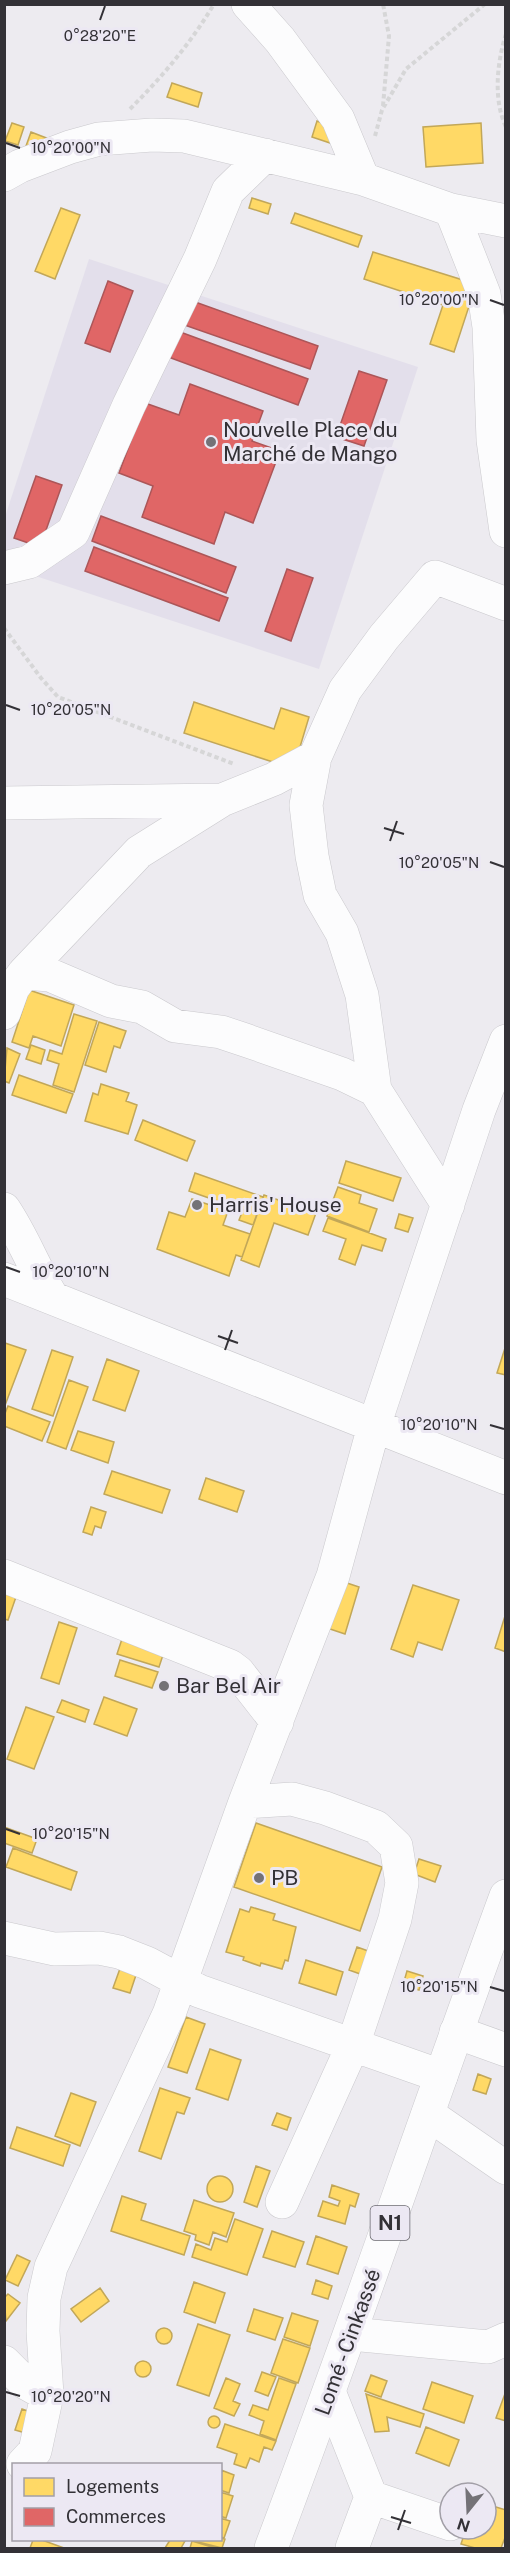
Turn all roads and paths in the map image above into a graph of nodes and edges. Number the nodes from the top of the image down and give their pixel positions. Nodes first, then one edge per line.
1 (214, 4) edge
2 (248, 4) edge
3 (383, 4) edge
4 (485, 4) edge
5 (506, 34) edge
6 (382, 110) junction
7 (506, 127) edge
8 (99, 139) junction
9 (265, 155) junction
10 (4, 175) edge
11 (363, 179) junction
12 (451, 210) junction
13 (506, 221) edge
14 (497, 326) edge
15 (506, 531) edge
16 (4, 568) edge
17 (506, 604) edge
18 (4, 628) edge
19 (315, 757) junction
20 (274, 779) junction
21 (222, 800) junction
22 (4, 803) edge
23 (24, 973) junction
24 (5, 1009) edge
25 (506, 1041) edge
26 (375, 1090) junction
27 (447, 1205) junction
28 (4, 1209) edge
29 (4, 1279) edge
30 (52, 1297) junction
31 (374, 1426) junction
32 (506, 1478) edge
33 (4, 1576) edge
34 (278, 1722) junction
35 (245, 1802) junction
36 (506, 1896) edge
37 (4, 1938) edge
38 (182, 1981) junction
39 (456, 2032) junction
40 (353, 2045) junction
41 (506, 2050) edge
42 (441, 2076) junction
43 (428, 2114) junction
44 (506, 2168) edge
45 (282, 2202) dead end
46 (351, 2334) junction
47 (506, 2339) edge
48 (4, 2362) edge
49 (330, 2394) junction
50 (47, 2395) junction
51 (24, 2463) edge
52 (371, 2497) junction
53 (438, 2520) edge
54 (272, 2548) edge
55 (352, 2548) edge

1 - 8 path
2 - 11 main road
3 - 6 path
4 - 6 path
5 - 7 path
6 - 11 path
8 - 9 main road
8 - 10 main road
9 - 11 main road
9 - 16 main road
11 - 12 main road
12 - 13 main road
12 - 14 main road
14 - 15 main road
17 - 19 main road
18 - 20 path
19 - 20 main road
19 - 26 main road
20 - 21 main road
21 - 22 main road
21 - 23 main road
23 - 24 main road
23 - 26 main road
25 - 27 main road
26 - 27 main road
27 - 31 main road
28 - 30 main road
29 - 30 main road
30 - 31 main road
31 - 32 main road
31 - 34 main road
33 - 34 main road
34 - 35 main road
35 - 38 main road
35 - 40 main road
36 - 39 main road, Lomé - Cinkassé / N1
37 - 38 main road
38 - 40 main road
38 - 50 main road
39 - 41 main road
39 - 42 main road, Lomé - Cinkassé / N1
40 - 42 main road
40 - 45 main road
42 - 43 main road, Lomé - Cinkassé / N1
43 - 44 main road
43 - 46 main road, Lomé - Cinkassé / N1
46 - 47 main road
46 - 49 main road, Lomé - Cinkassé / N1
48 - 50 main road
49 - 52 main road
49 - 54 main road, Lomé - Cinkassé / N1
50 - 51 main road
52 - 53 main road
52 - 55 main road

